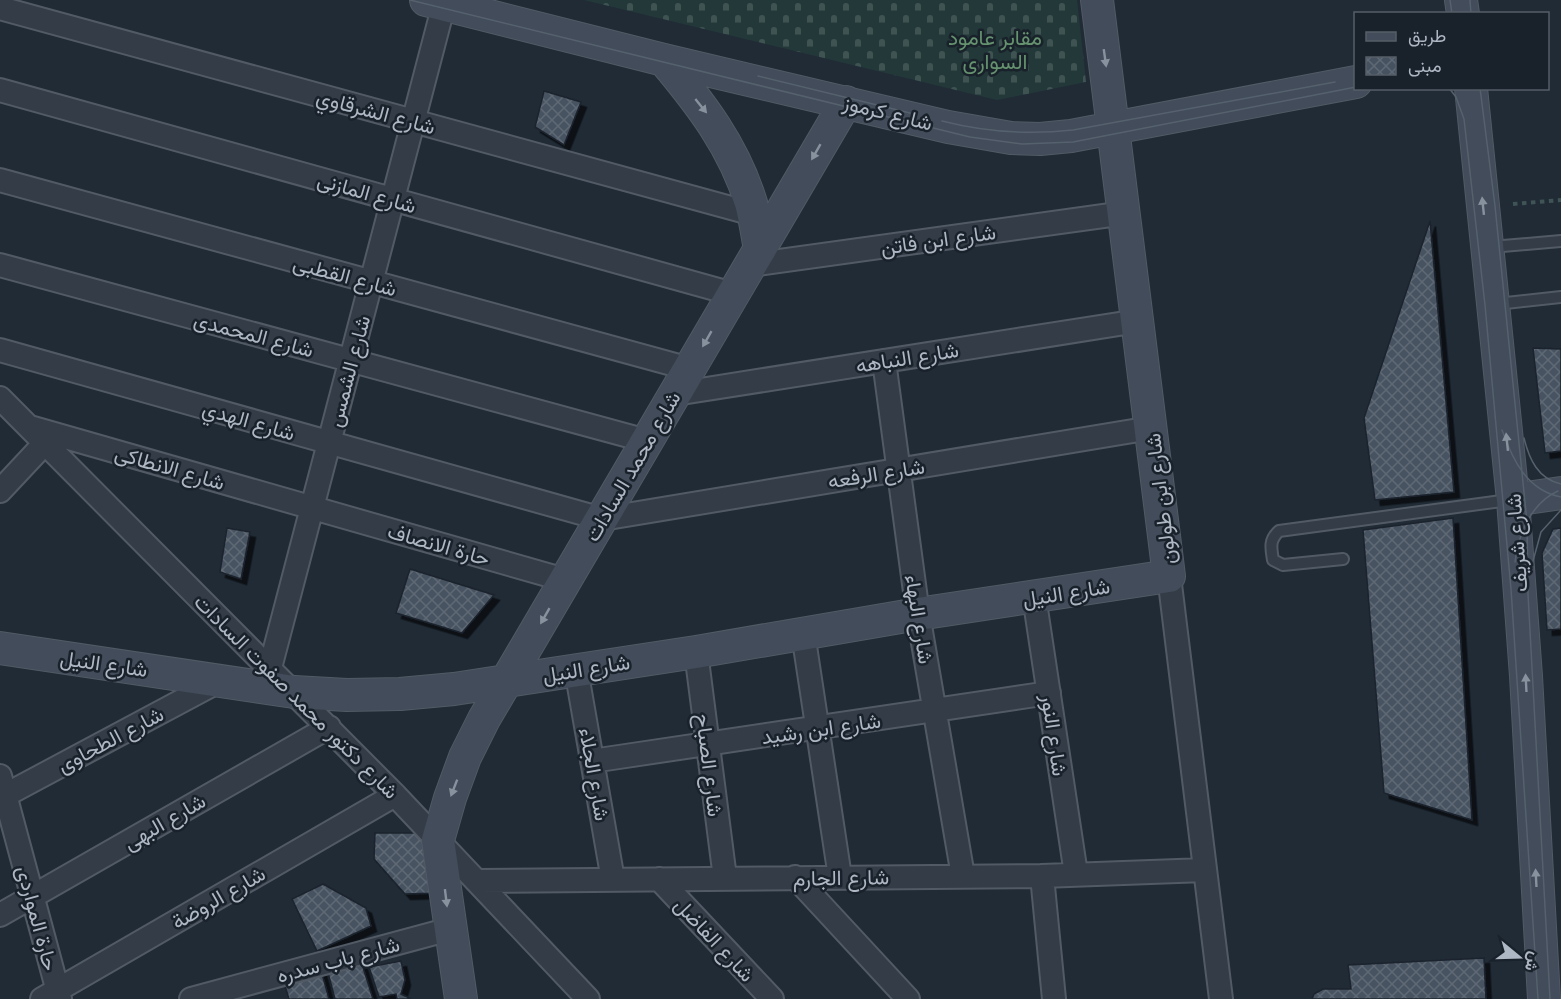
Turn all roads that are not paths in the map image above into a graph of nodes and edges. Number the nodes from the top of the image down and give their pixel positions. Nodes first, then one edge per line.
1 (1097, 0) edge
2 (435, 2) edge
3 (0, 8) edge
4 (664, 60) junction
5 (1354, 82) edge
6 (0, 90) edge
7 (1471, 90) edge
8 (846, 102) junction
9 (413, 121) junction
10 (1114, 127) junction
11 (0, 180) edge
12 (393, 199) junction
13 (753, 213) junction
14 (1125, 213) junction
15 (1561, 241) edge
16 (1487, 248) junction
17 (755, 257) junction
18 (0, 265) edge
19 (371, 282) junction
20 (733, 294) junction
21 (1561, 297) edge
22 (1494, 305) junction
23 (1138, 321) junction
24 (0, 350) edge
25 (351, 360) junction
26 (884, 361) junction
27 (682, 381) junction
28 (0, 398) edge
29 (28, 426) junction
30 (1151, 428) junction
31 (647, 441) junction
32 (329, 442) junction
33 (45, 443) junction
34 (898, 470) junction
35 (0, 491) edge
36 (1561, 493) edge
37 (1513, 500) junction
38 (312, 508) junction
39 (602, 519) junction
40 (1343, 559) dead end
41 (1169, 576) junction
42 (565, 580) junction
43 (1034, 597) junction
44 (918, 614) junction
45 (804, 633) junction
46 (0, 648) edge
47 (696, 652) junction
48 (270, 668) junction
49 (576, 669) junction
50 (507, 680) junction
51 (219, 681) junction
52 (294, 692) junction
53 (1049, 693) junction
54 (935, 712) junction
55 (328, 727) junction
56 (818, 729) junction
57 (708, 744) junction
58 (592, 762) junction
59 (2, 790) edge
60 (395, 795) junction
61 (438, 840) junction
62 (1205, 870) junction
63 (1076, 874) junction
64 (963, 876) junction
65 (1042, 876) junction
66 (840, 877) junction
67 (725, 878) junction
68 (795, 878) junction
69 (614, 879) junction
70 (658, 879) junction
71 (477, 881) junction
72 (32, 896) junction
73 (0, 915) edge
74 (1550, 925) edge
75 (450, 929) junction
76 (53, 996) edge
77 (191, 999) edge
78 (461, 999) edge
79 (588, 999) edge
80 (772, 999) edge
81 (908, 999) edge
82 (1054, 999) edge
83 (1221, 999) edge
84 (1544, 999) edge

1 -> 10 main road, شارع ابن طولون
2 - 4 main road, شارع كرموز
2 - 9 street, شارع الشمس
3 - 9 street, شارع الشرقاوي
4 - 8 main road, شارع كرموز
4 -> 13 main road
5 - 10 main road, شارع كرموز
6 - 12 street, شارع المازنى
16 -> 7 main road, شارع شريف
8 - 10 main road, شارع كرموز
8 -> 17 main road, شارع محمد السادات
9 - 12 street, شارع الشمس
9 - 13 street, شارع الشرقاوي
10 - 14 main road, شارع ابن طولون
11 - 19 street, شارع القطبى
12 - 19 street, شارع الشمس
12 - 20 street, شارع المازنى
13 - 17 main road
14 - 17 street, شارع ابن فاتن
14 - 23 main road, شارع ابن طولون
15 - 16 lane
16 - 22 main road, شارع شريف
17 - 20 main road, شارع محمد السادات
18 - 25 street, شارع المحمدى
19 - 25 street, شارع الشمس
19 - 27 street, شارع القطبى
20 -> 27 main road, شارع محمد السادات
21 - 22 lane
37 -> 22 main road, شارع شريف
23 - 26 street, شارع النباهه
23 - 30 main road, شارع ابن طولون
24 - 32 street, شارع الهدي
25 - 31 street, شارع المحمدى
25 - 32 street, شارع الشمس
26 - 27 street, شارع النباهه
26 - 34 street, شارع البهاء
27 - 31 main road, شارع محمد السادات
28 - 29 street, شارع دكتور محمد صفوت السادات
29 - 33 street, شارع دكتور محمد صفوت السادات
29 - 38 street, شارع الانطاكى
30 - 34 street, شارع الرفعه
30 - 41 main road, شارع ابن طولون
31 - 39 main road, شارع محمد السادات
32 - 38 street, شارع الشمس
32 - 39 street, شارع الهدي
33 - 35 street
33 - 48 street, شارع دكتور محمد صفوت السادات
34 - 39 street, شارع الرفعه
34 - 44 street, شارع البهاء
36 - 37 main road
37 - 40 lane
74 -> 37 main road, شارع شريف
38 - 42 street, حارة الانصاف
38 - 48 street, شارع الشمس
39 - 42 main road, شارع محمد السادات
41 - 43 main road, شارع النيل
41 - 62 street, شارع ابن طولون
42 -> 50 main road, شارع محمد السادات
43 - 44 main road, شارع النيل
43 - 53 street, شارع النور
44 - 45 main road, شارع النيل
44 - 54 street, شارع البهاء
45 - 47 main road, شارع النيل
45 - 56 street
46 - 51 main road, شارع النيل
47 - 49 main road, شارع النيل
47 - 57 street, شارع الصباح
48 - 52 street, شارع دكتور محمد صفوت السادات
49 - 50 main road, شارع النيل
49 - 58 street, شارع الجلاء
50 - 52 main road, شارع النيل
50 -> 61 main road, شارع محمد السادات
51 - 52 main road, شارع النيل
51 - 59 street, شارع الطحاوى
52 - 55 street, شارع دكتور محمد صفوت السادات
53 - 54 street, شارع ابن رشيد
53 - 63 street, شارع النور
54 - 56 street, شارع ابن رشيد
54 - 64 street, شارع البهاء
55 - 60 street, شارع دكتور محمد صفوت السادات
55 - 72 street, شارع البهى
56 - 57 street, شارع ابن رشيد
56 - 66 street
57 - 58 street, شارع ابن رشيد
57 - 67 street, شارع الصباح
58 - 69 street, شارع الجلاء
59 - 72 street, حارة المواردى
60 - 61 street, شارع دكتور محمد صفوت السادات
60 - 76 street, شارع الروضة
61 - 71 street, شارع دكتور محمد صفوت السادات
61 -> 75 main road
62 - 63 street, شارع الجارم
62 - 83 street, شارع ابن طولون
63 - 65 street, شارع الجارم
64 - 65 street, شارع الجارم
64 - 66 street, شارع الجارم
65 - 82 street
66 - 68 street, شارع الجارم
67 - 68 street, شارع الجارم
67 - 70 street, شارع الجارم
68 - 81 street
69 - 70 street, شارع الجارم
69 - 71 street, شارع الجارم
70 - 80 street, شارع الفاضل
71 - 79 street, شارع دكتور محمد صفوت السادات
72 - 73 street, شارع البهى
72 - 76 street, حارة المواردى
74 - 84 main road, شارع شريف
75 - 77 street, شارع باب سدره
75 - 78 main road

